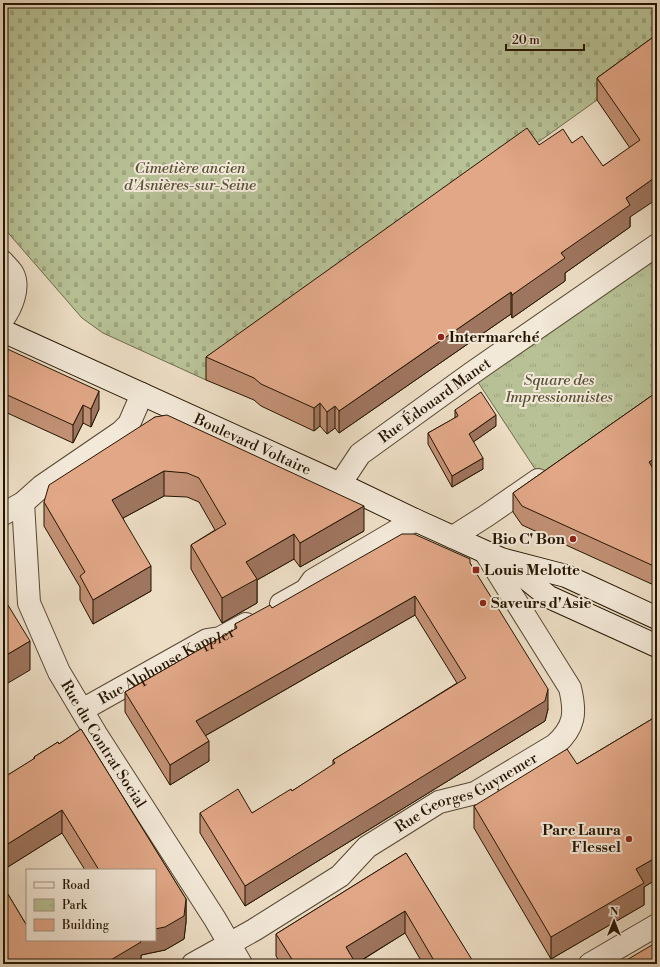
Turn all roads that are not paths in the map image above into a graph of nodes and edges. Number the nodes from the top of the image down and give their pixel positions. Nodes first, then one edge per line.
1 (657, 245) edge
2 (3, 262) edge
3 (3, 320) edge
4 (3, 331) edge
5 (142, 394) junction
6 (554, 469) edge
7 (340, 484) junction
8 (23, 503) junction
9 (3, 514) edge
10 (415, 520) junction
11 (453, 537) junction
12 (493, 555) junction
13 (657, 618) edge
14 (656, 643) edge
15 (82, 710) junction
16 (657, 925) edge
17 (229, 943) junction
18 (193, 964) edge
19 (241, 964) edge
20 (590, 964) edge

1 - 7 street, Rue Édouard Manet
2 - 3 street
4 - 5 street, Boulevard Voltaire
5 - 7 street, Boulevard Voltaire
5 - 8 street
6 - 11 street
7 - 10 street, Boulevard Voltaire
8 - 9 street
8 - 15 street, Rue du Contrat Social
10 - 11 street, Boulevard Voltaire
10 - 15 street, Rue Alphonse Kappler
11 - 12 street, Boulevard Voltaire
12 - 13 street, Boulevard Voltaire
12 - 14 street, Boulevard Voltaire
12 - 17 street, Rue Georges Guynemer
15 - 17 street, Rue du Contrat Social
16 - 20 street
17 - 18 street, Rue Georges Guynemer
17 - 19 street, Rue du Contrat Social

